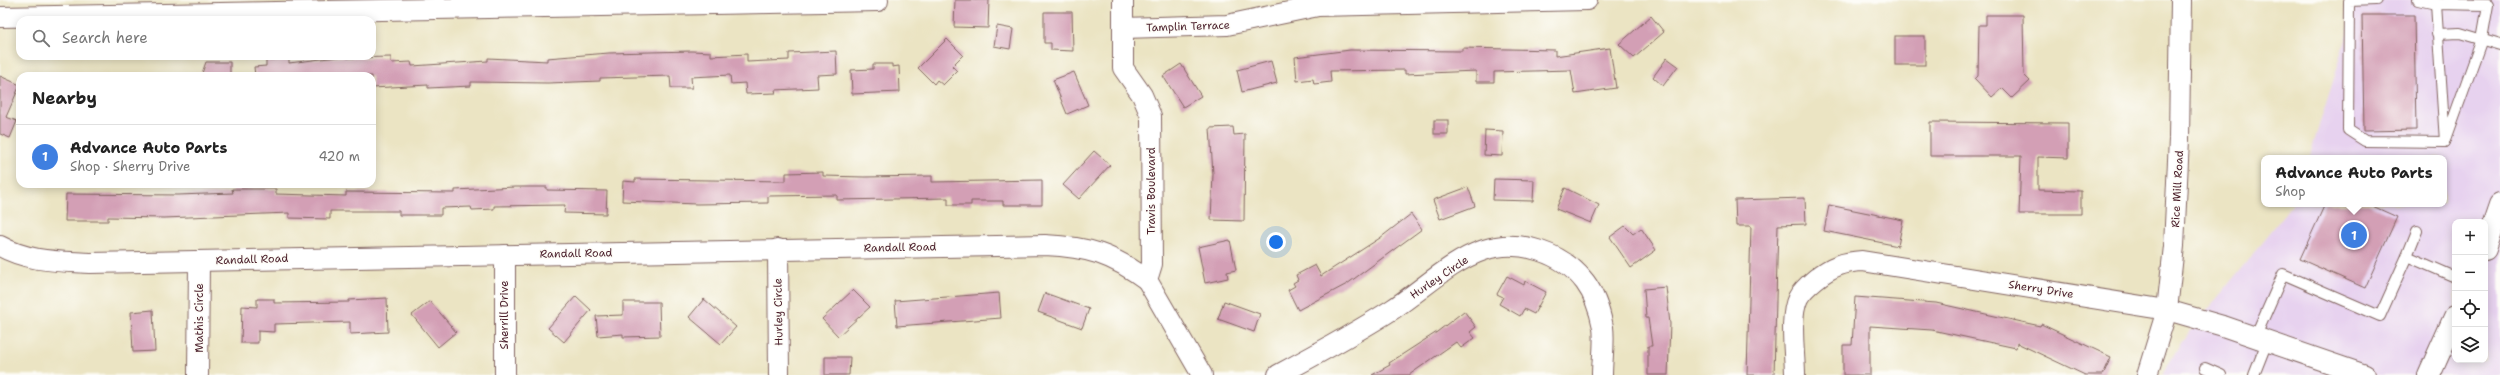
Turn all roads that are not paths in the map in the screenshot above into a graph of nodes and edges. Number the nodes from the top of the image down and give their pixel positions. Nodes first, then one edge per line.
1 (1123, 0) edge
2 (1587, 0) edge
3 (2181, 0) edge
4 (2376, 0) edge
5 (2418, 0) edge
6 (878, 1) dead end
7 (632, 3) edge
8 (1334, 3) edge
9 (2436, 4) junction
10 (173, 7) edge
11 (16, 16) edge
12 (17, 16) edge
13 (0, 17) edge
14 (1122, 28) junction
15 (2437, 34) junction
16 (2482, 39) junction
17 (2500, 45) edge
18 (2445, 142) junction
19 (2500, 205) edge
20 (2417, 231) dead end
21 (2488, 240) edge
22 (0, 246) edge
23 (778, 250) junction
24 (505, 255) junction
25 (2407, 256) junction
26 (199, 261) junction
27 (2452, 276) edge
28 (1147, 280) junction
29 (2167, 310) junction
30 (2452, 324) edge
31 (2261, 340) junction
32 (2205, 368) dead end
33 (2361, 374) edge
34 (198, 375) edge
35 (505, 375) edge
36 (779, 375) edge
37 (1202, 375) edge
38 (1278, 375) edge
39 (1602, 375) edge
40 (1795, 375) edge
41 (2147, 375) edge
42 (2221, 375) edge
43 (2254, 375) edge
44 (2429, 375) edge

1 - 14 street, Travis Boulevard
2 - 8 street, Tamplin Terrace
3 - 29 street, Rice Mill Road
4 - 18 lane
5 - 9 lane
6 - 7 street
7 - 10 street
8 - 14 street, Tamplin Terrace
9 - 15 lane
9 - 16 lane
10 - 12 street
11 - 13 street
14 - 28 street, Travis Boulevard
15 - 16 lane
15 - 18 lane
16 - 17 lane
16 - 18 lane
19 - 21 main road
20 - 25 lane
22 - 26 street, Randall Road
23 - 24 street, Randall Road
23 - 28 street, Randall Road
23 - 36 street, Hurley Circle
24 - 26 street, Randall Road
24 - 35 street, Sherrill Drive
25 - 27 lane
25 - 31 lane
26 - 34 street, Mathis Circle
28 - 37 street
29 - 31 street, Sherry Drive
29 - 40 street, Sherry Drive
29 - 41 street, Rice Mill Road
30 - 44 main road
31 - 33 street, Sherry Drive
31 - 43 lane
32 - 42 lane
38 - 39 street, Hurley Circle

